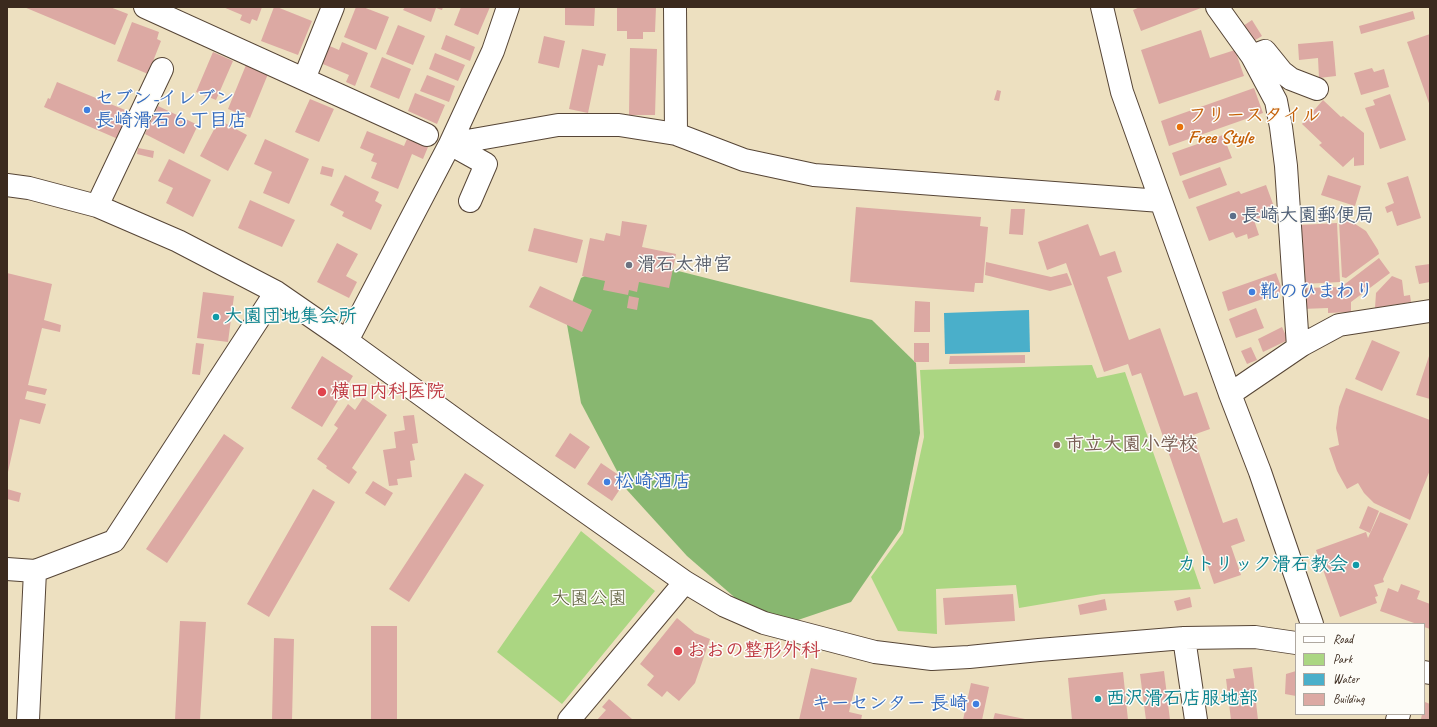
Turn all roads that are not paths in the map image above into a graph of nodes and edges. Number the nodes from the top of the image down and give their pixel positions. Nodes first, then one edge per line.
1 (145, 7) edge
2 (332, 7) edge
3 (508, 7) edge
4 (675, 7) edge
5 (1102, 7) edge
6 (1217, 7) edge
7 (1252, 56) junction
8 (162, 68) dead end
9 (304, 79) junction
10 (1317, 89) dead end
11 (676, 134) junction
12 (427, 135) dead end
13 (450, 144) junction
14 (7, 185) edge
15 (470, 201) dead end
16 (1161, 201) junction
17 (97, 206) junction
18 (276, 292) junction
19 (1430, 311) edge
20 (347, 341) junction
21 (1298, 347) junction
22 (1230, 394) junction
23 (7, 569) edge
24 (35, 571) junction
25 (685, 582) junction
26 (1312, 623) edge
27 (1184, 638) junction
28 (1295, 644) edge
29 (28, 720) edge
30 (569, 720) edge
31 (1196, 720) edge

1 - 9 street
2 - 9 street
3 - 13 street
4 - 11 street
5 - 16 street
6 - 7 street
7 - 10 street
7 - 21 street
8 - 17 street
9 - 12 street
11 - 13 street
11 - 16 street
13 - 15 street
13 - 20 street
14 - 17 street
16 - 22 street
17 - 18 street
18 - 20 street
18 - 24 street
19 - 21 street
20 - 25 street
21 - 22 street
22 - 26 street
23 - 24 street
24 - 29 street
25 - 27 street
25 - 30 street
27 - 28 street
27 - 31 street

